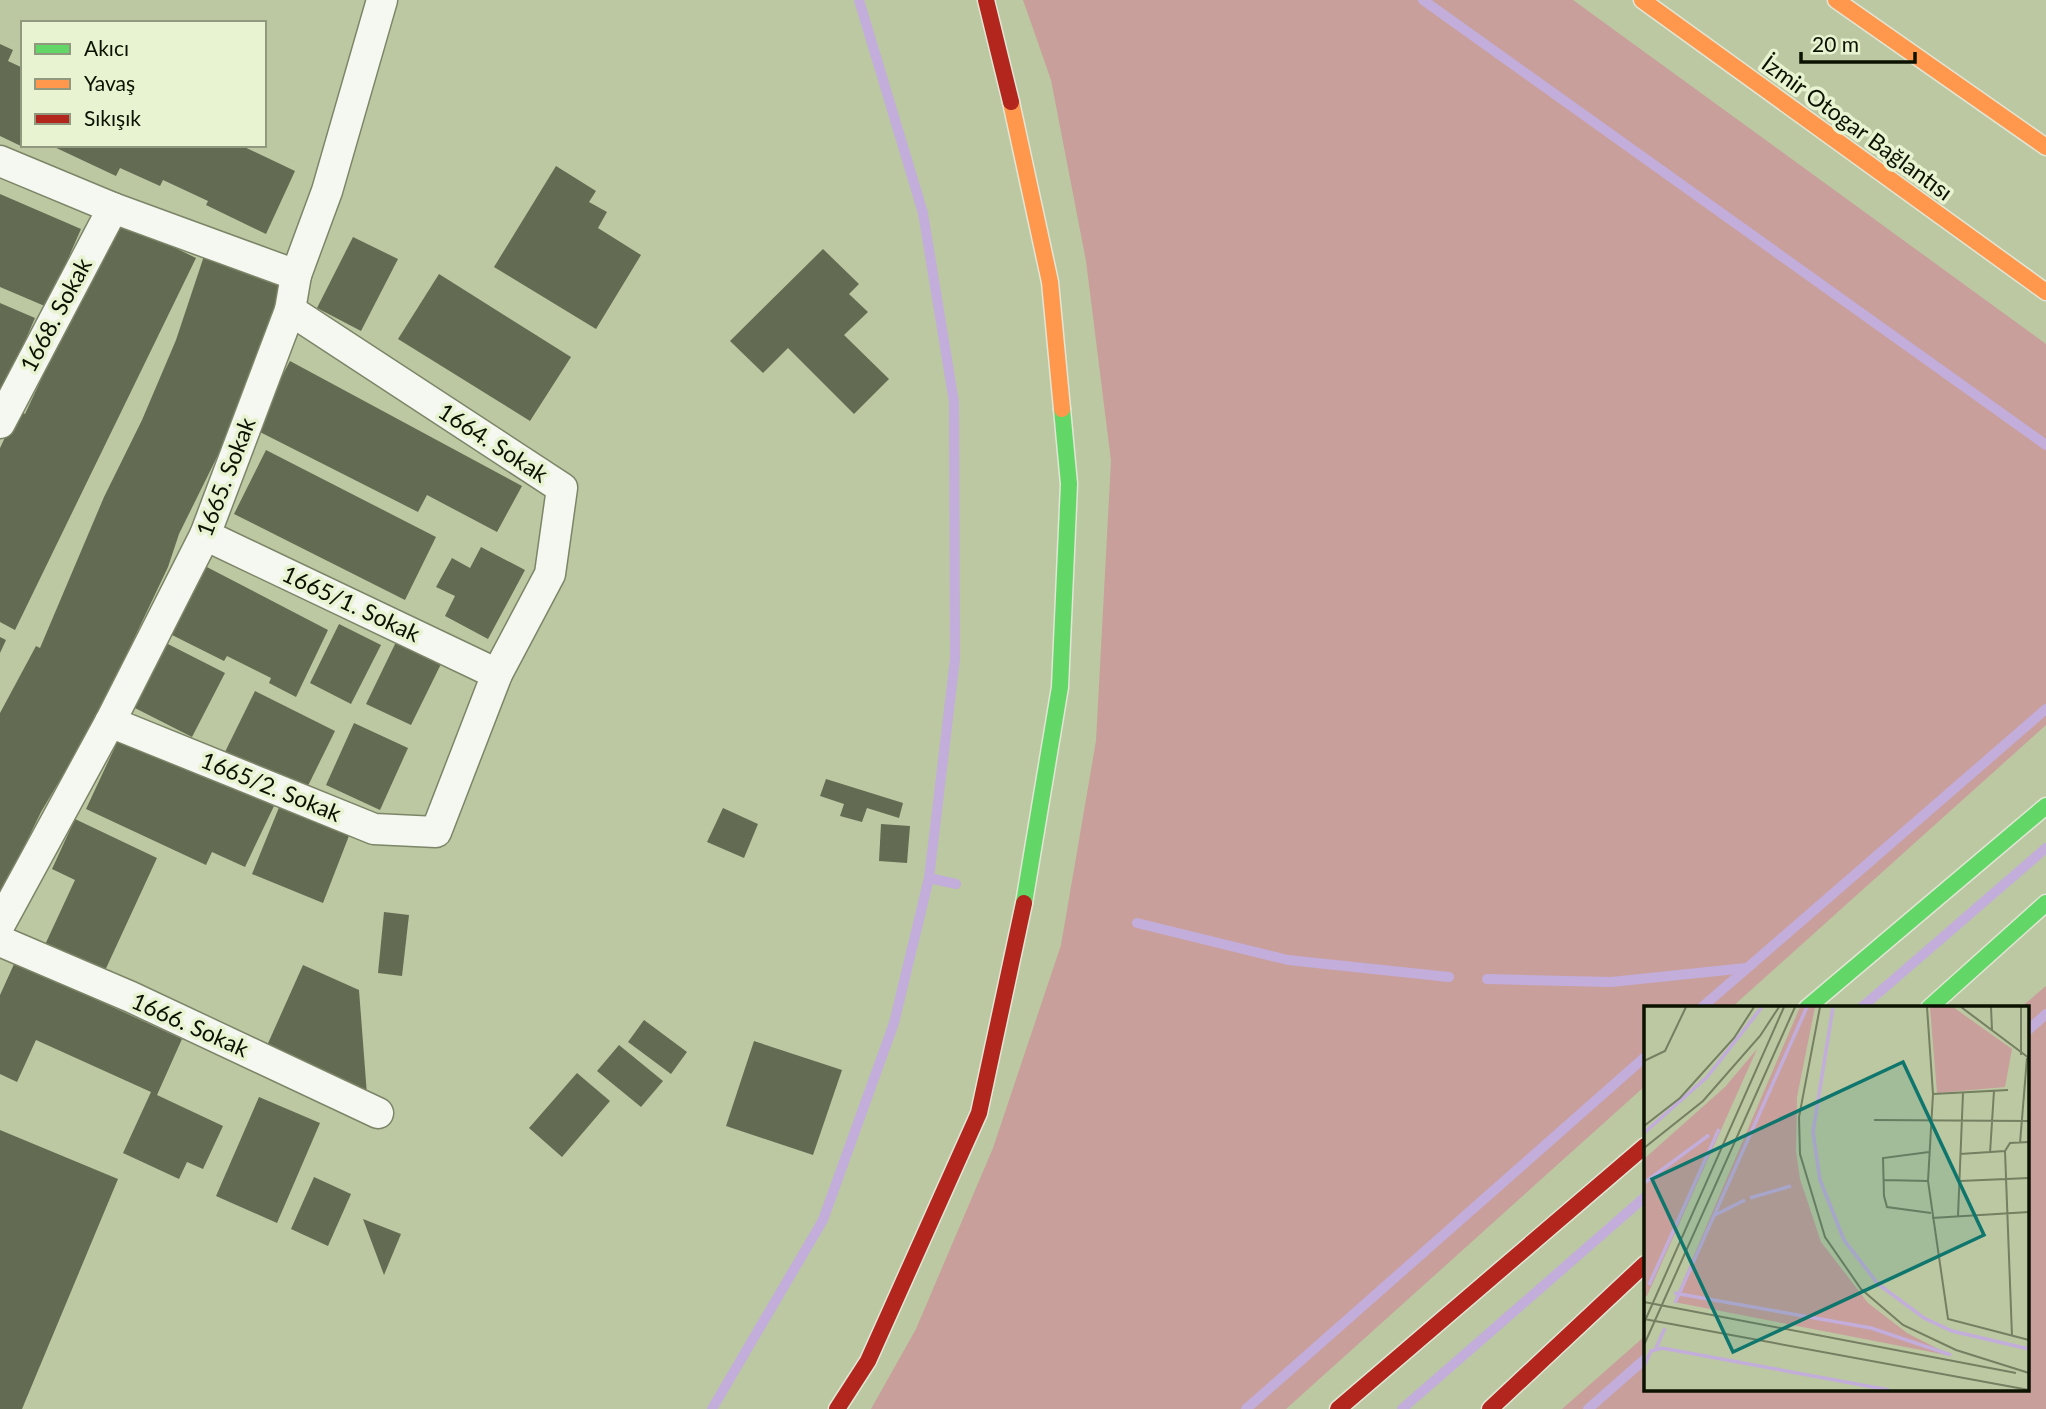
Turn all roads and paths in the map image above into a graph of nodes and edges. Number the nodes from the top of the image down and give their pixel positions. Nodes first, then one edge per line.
1 (382, 0) edge
2 (986, 0) edge
3 (1642, 0) edge
4 (1836, 0) edge
5 (2046, 147) edge
6 (0, 161) edge
7 (113, 208) junction
8 (296, 275) junction
9 (2046, 292) edge
10 (289, 310) junction
11 (0, 423) edge
12 (205, 535) junction
13 (497, 674) junction
14 (110, 722) junction
15 (2046, 806) edge
16 (436, 832) joint
17 (2046, 903) edge
18 (0, 924) edge
19 (0, 941) edge
20 (1809, 1006) edge
21 (1931, 1006) edge
22 (378, 1113) dead end
23 (1644, 1147) edge
24 (1644, 1265) edge
25 (837, 1409) edge
26 (1338, 1409) edge
27 (1490, 1409) edge

1 - 8 street, 1665. Sokak
2 - 25 highway
3 - 9 highway, İzmir Otogar Bağlantısı
4 - 5 highway
6 - 7 street
7 - 8 street
7 - 11 street, 1668. Sokak
8 - 10 street, 1665. Sokak
10 - 12 street, 1665. Sokak
10 - 13 street, 1664. Sokak
12 - 13 street, 1665/1. Sokak
12 - 14 street, 1665. Sokak
13 - 16 street, 1664. Sokak
14 - 16 street, 1665/2. Sokak
14 - 18 street, 1665. Sokak
15 - 20 highway
17 - 21 highway
19 - 22 street, 1666. Sokak
23 - 26 highway
24 - 27 highway

